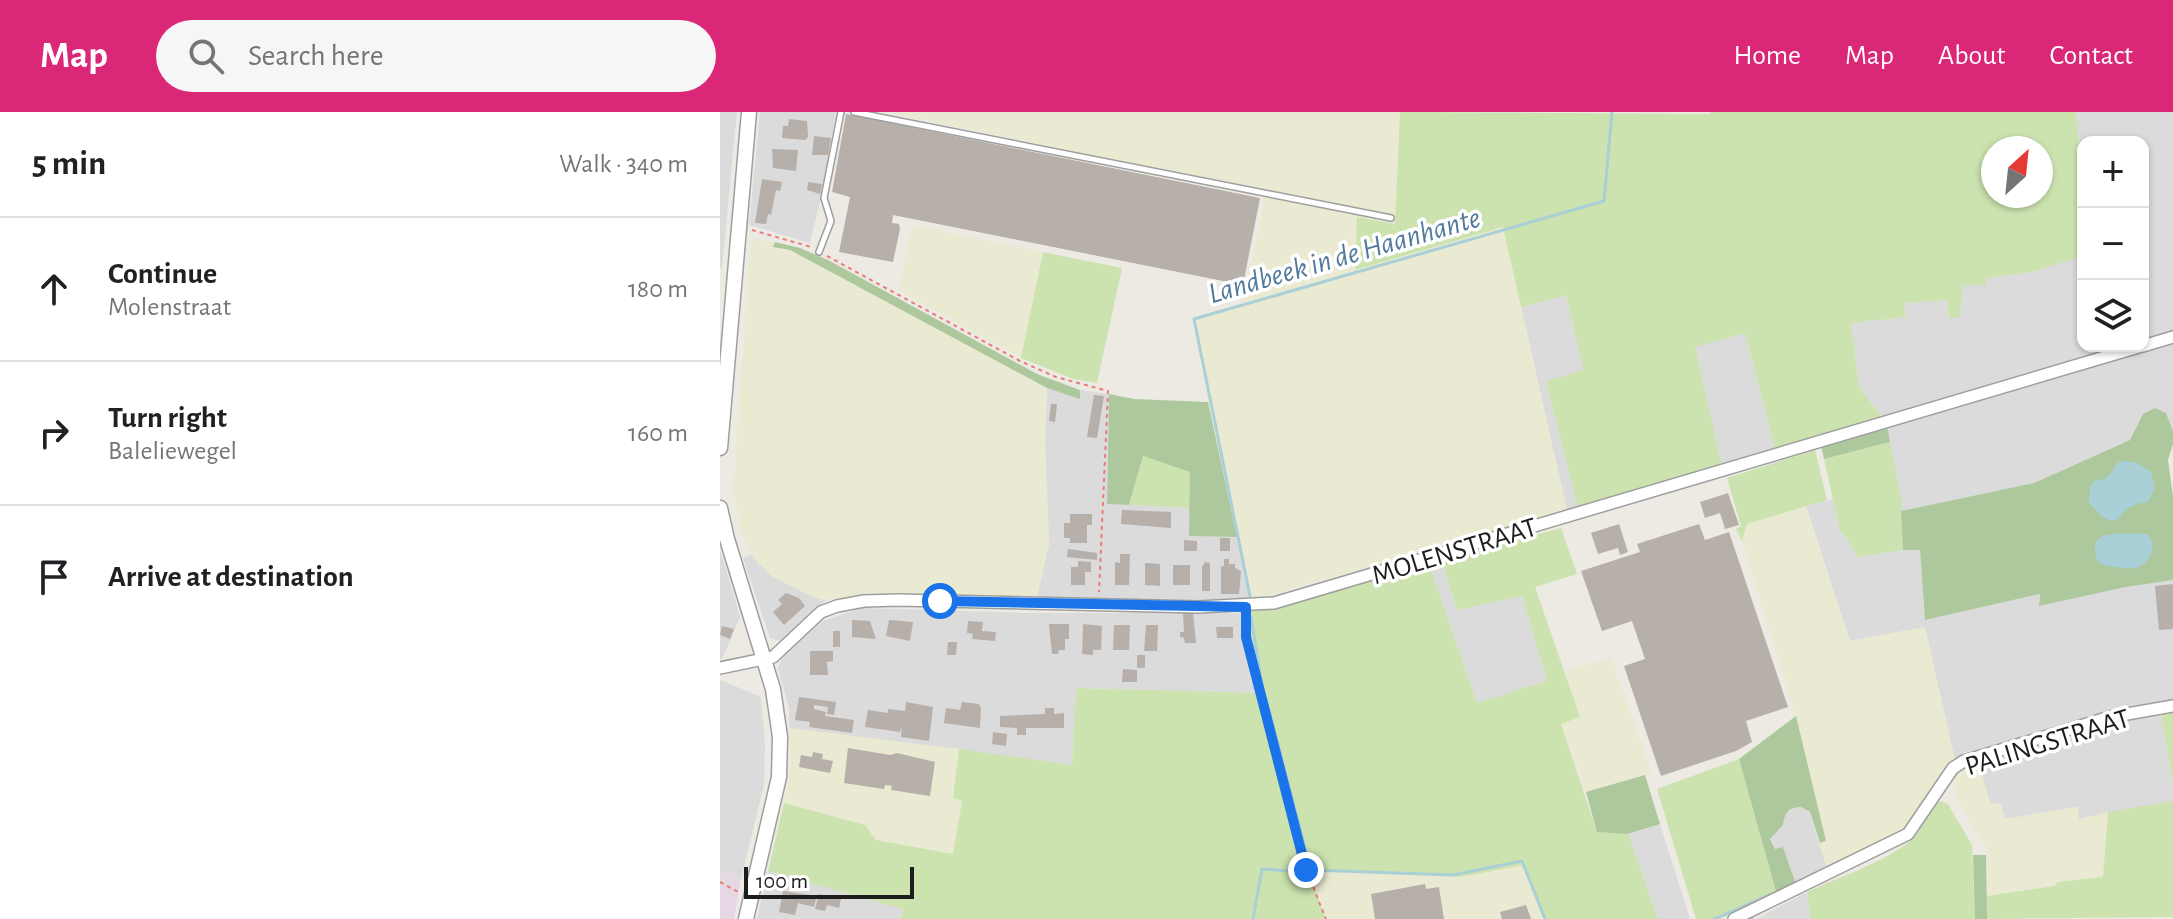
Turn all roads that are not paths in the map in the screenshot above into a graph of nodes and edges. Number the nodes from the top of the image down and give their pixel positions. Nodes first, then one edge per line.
1 (749, 112) edge
2 (841, 112) edge
3 (854, 112) edge
4 (1391, 218) dead end
5 (819, 252) road end
6 (2173, 337) edge
7 (2149, 344) edge
8 (2122, 352) edge
9 (720, 448) edge
10 (720, 508) edge
11 (723, 537) edge
12 (764, 660) junction
13 (720, 668) edge
14 (2173, 706) edge
15 (746, 919) edge
16 (1734, 919) edge

1 - 9 street
2 - 5 lane
3 - 4 lane
6 - 7 street, MOLENSTRAAT
8 - 12 street, MOLENSTRAAT
10 - 11 street
11 - 12 street
12 - 13 street
12 - 15 street
14 - 16 street, PALINGSTRAAT

